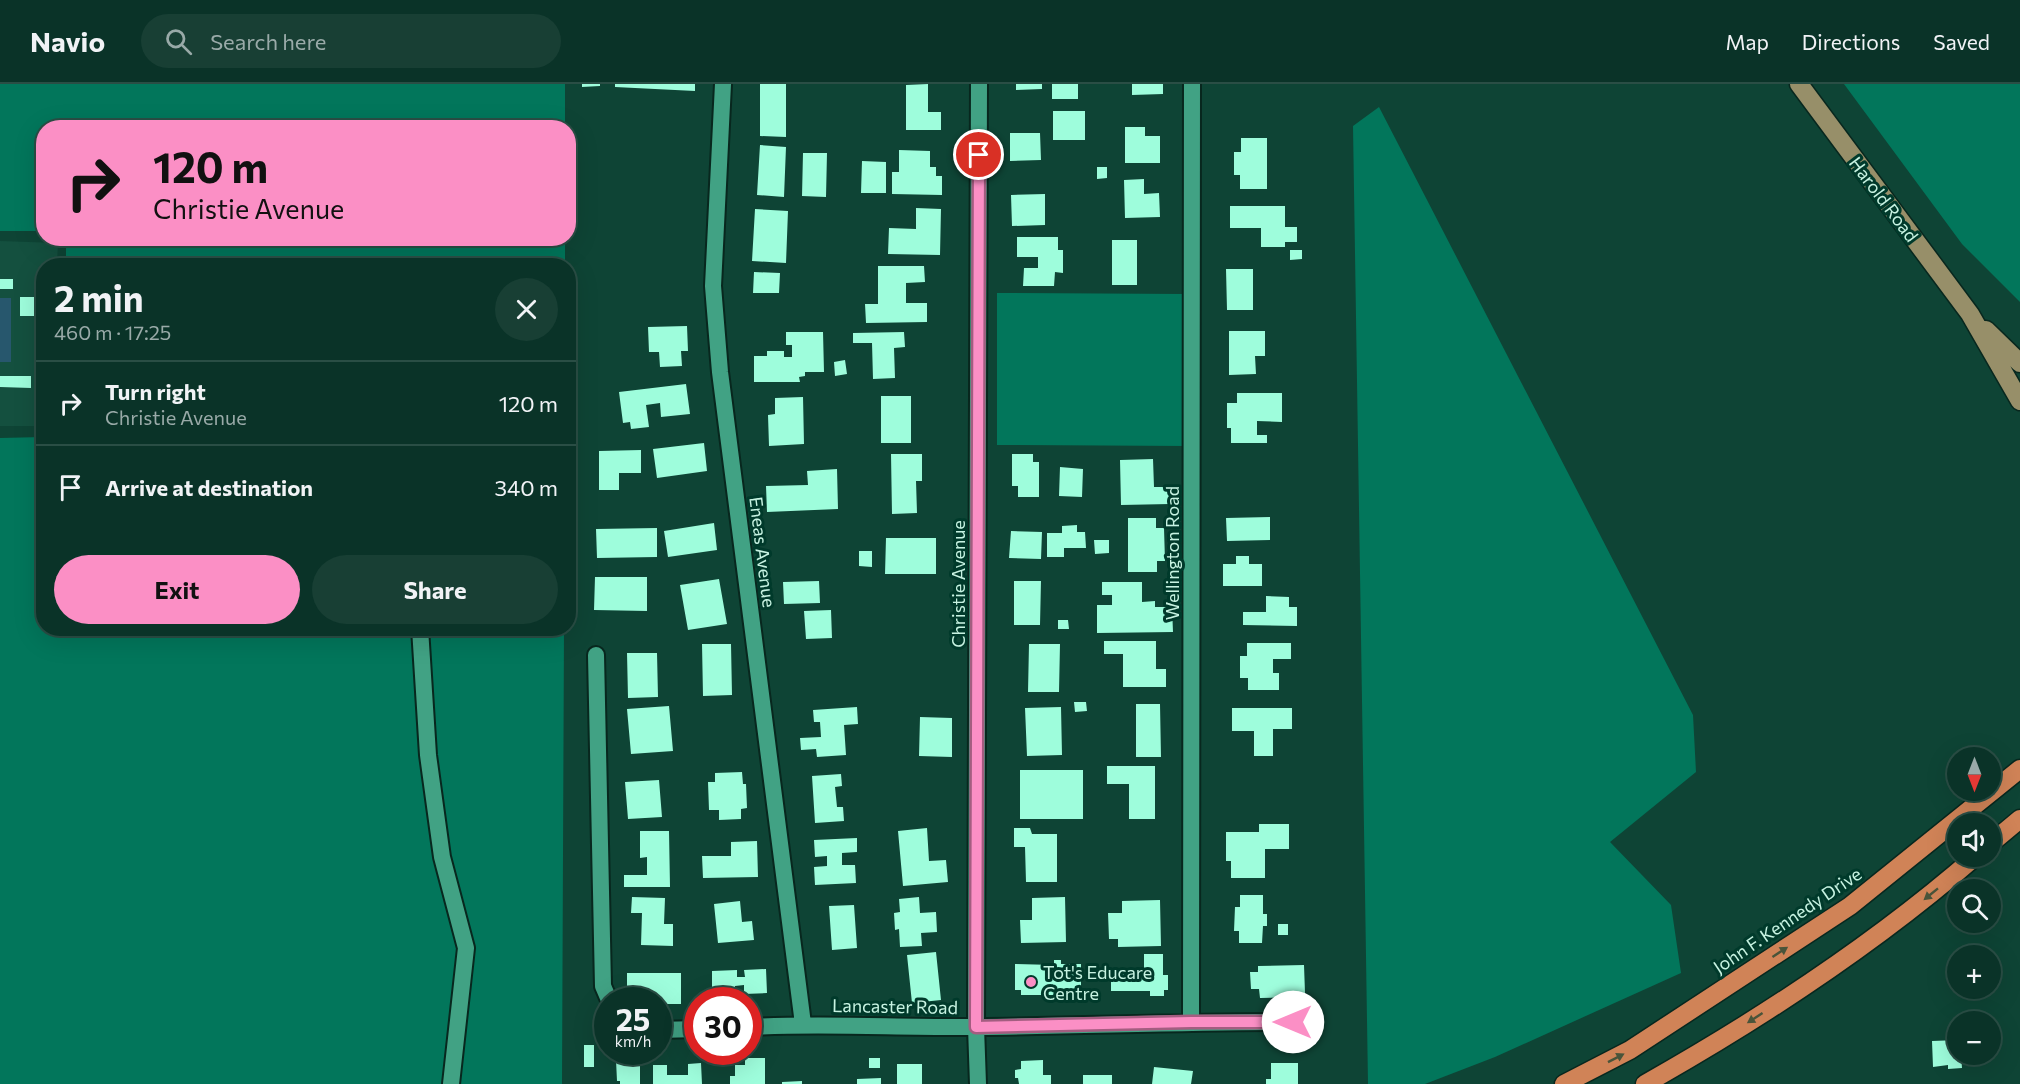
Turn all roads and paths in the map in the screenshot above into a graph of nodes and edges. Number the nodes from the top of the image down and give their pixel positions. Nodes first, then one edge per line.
1 (723, 84) edge
2 (979, 84) edge
3 (1192, 84) edge
4 (1799, 84) edge
5 (1970, 314) junction
6 (2020, 363) edge
7 (2020, 401) edge
8 (421, 636) edge
9 (596, 655) dead end
10 (2020, 769) edge
11 (2020, 819) edge
12 (2001, 835) edge
13 (1962, 867) edge
14 (603, 987) edge
15 (1191, 1022) junction
16 (1293, 1022) dead end
17 (803, 1024) junction
18 (762, 1026) edge
19 (976, 1027) junction
20 (451, 1084) edge
21 (978, 1084) edge
22 (1564, 1084) edge
23 (1645, 1084) edge

1 - 17 street, Eneas Avenue
2 - 19 street, Christie Avenue
3 - 15 street, Wellington Road
4 - 5 main road, Harold Road
5 - 6 main road, Harold Road
5 - 7 main road, Harold Road
8 - 20 street
9 - 14 street
22 -> 10 highway, John F. Kennedy Drive
11 - 12 highway
13 -> 23 highway
15 - 16 street, Lancaster Road
15 - 19 street, Lancaster Road
17 - 18 street, Lancaster Road
17 - 19 street, Lancaster Road
19 - 21 street, Christie Avenue

